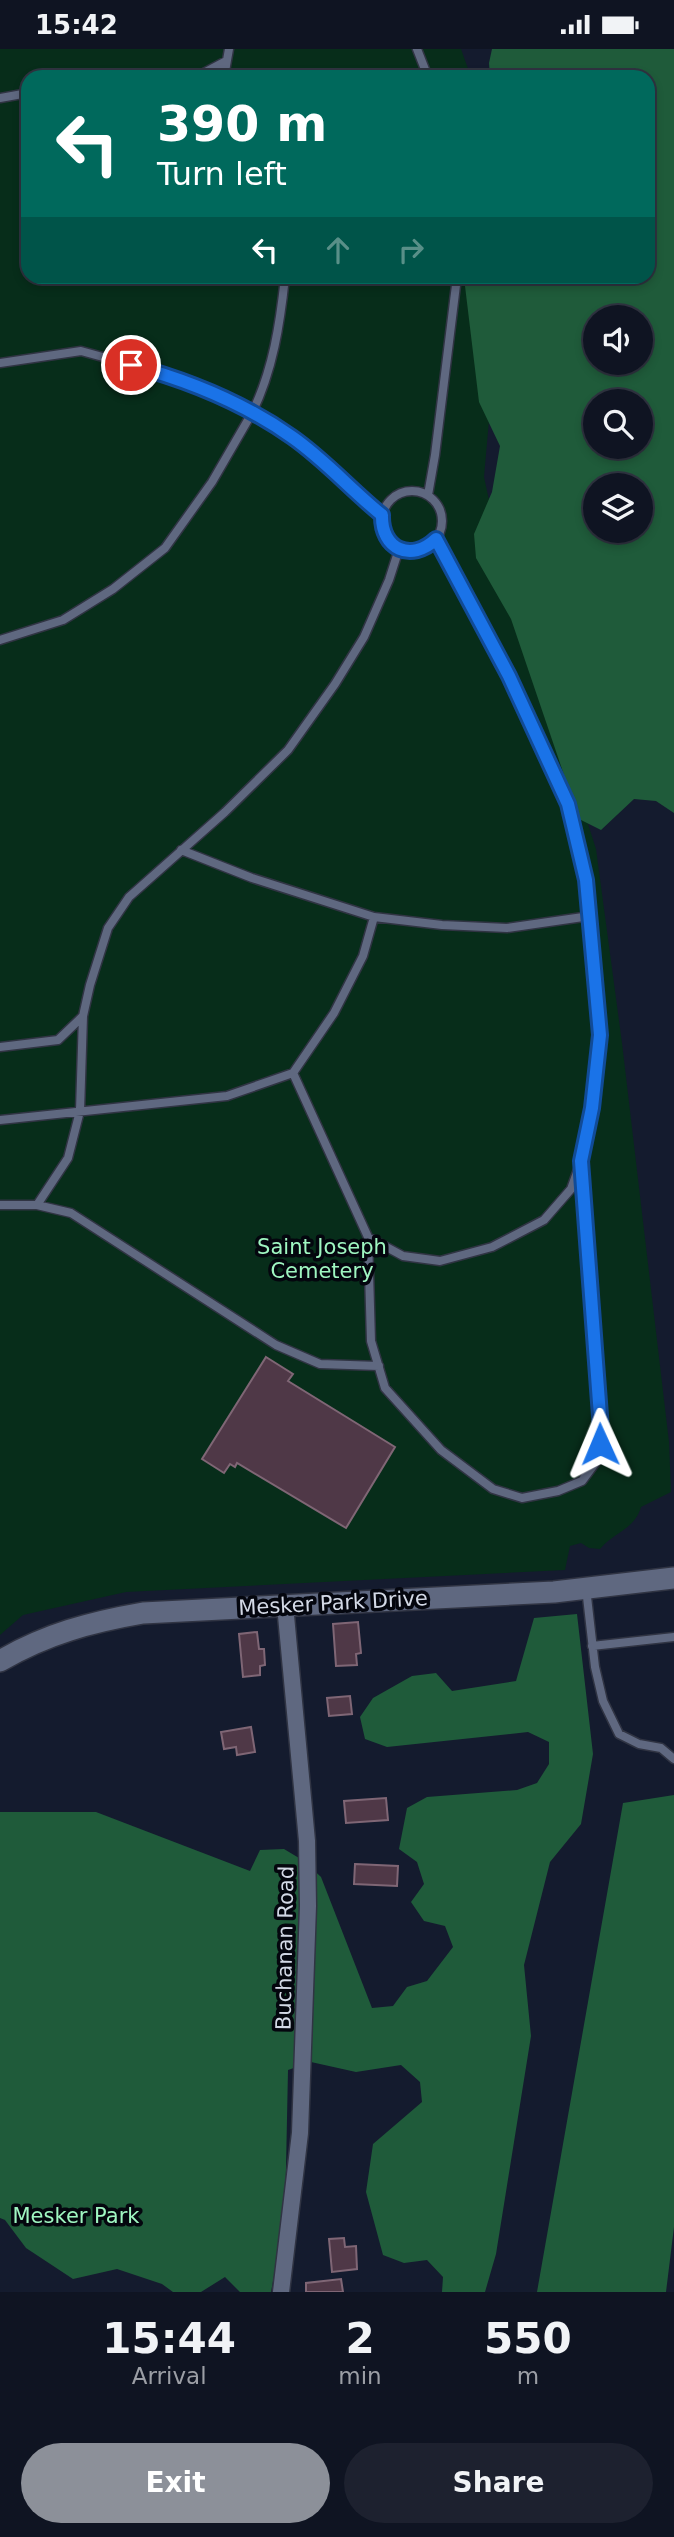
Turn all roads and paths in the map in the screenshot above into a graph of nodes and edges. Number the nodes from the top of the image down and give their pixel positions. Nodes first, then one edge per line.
1 (417, 49) edge
2 (227, 50) edge
3 (226, 61) junction
4 (210, 70) edge
5 (225, 70) edge
6 (425, 70) edge
7 (21, 94) edge
8 (0, 98) edge
9 (284, 284) edge
10 (456, 284) edge
11 (0, 363) edge
12 (252, 413) junction
13 (428, 495) junction
14 (382, 515) junction
15 (436, 539) junction
16 (399, 549) junction
17 (0, 640) edge
18 (181, 850) junction
19 (590, 916) junction
20 (374, 917) junction
21 (83, 1016) junction
22 (0, 1047) edge
23 (293, 1073) junction
24 (80, 1111) junction
25 (0, 1120) edge
26 (581, 1161) junction
27 (0, 1205) edge
28 (37, 1205) junction
29 (368, 1237) junction
30 (379, 1366) junction
31 (674, 1578) edge
32 (586, 1588) junction
33 (285, 1605) junction
34 (674, 1637) edge
35 (592, 1646) junction
36 (0, 1661) edge
37 (674, 1759) edge
38 (281, 2292) edge

1 - 6 lane
2 - 3 lane
3 - 4 lane
3 - 5 lane
7 - 8 lane
9 - 12 lane
10 - 13 lane
11 - 12 lane
12 - 14 lane
12 - 17 lane
13 - 14 lane
13 - 15 lane
14 - 16 lane
15 - 16 lane
15 - 19 lane
16 - 18 lane
18 - 20 lane
18 - 21 lane
19 - 20 lane
19 - 26 lane
20 - 23 lane
21 - 22 lane
21 - 24 lane
23 - 24 lane
23 - 29 lane
24 - 25 lane
24 - 28 lane
26 - 29 lane
26 - 30 lane
27 - 28 lane
28 - 30 lane
29 - 30 lane
31 - 32 street, Mesker Park Drive
32 - 33 street, Mesker Park Drive
32 - 35 lane
33 - 36 street, Mesker Park Drive
33 - 38 street, Buchanan Road
34 - 35 lane
35 - 37 lane

